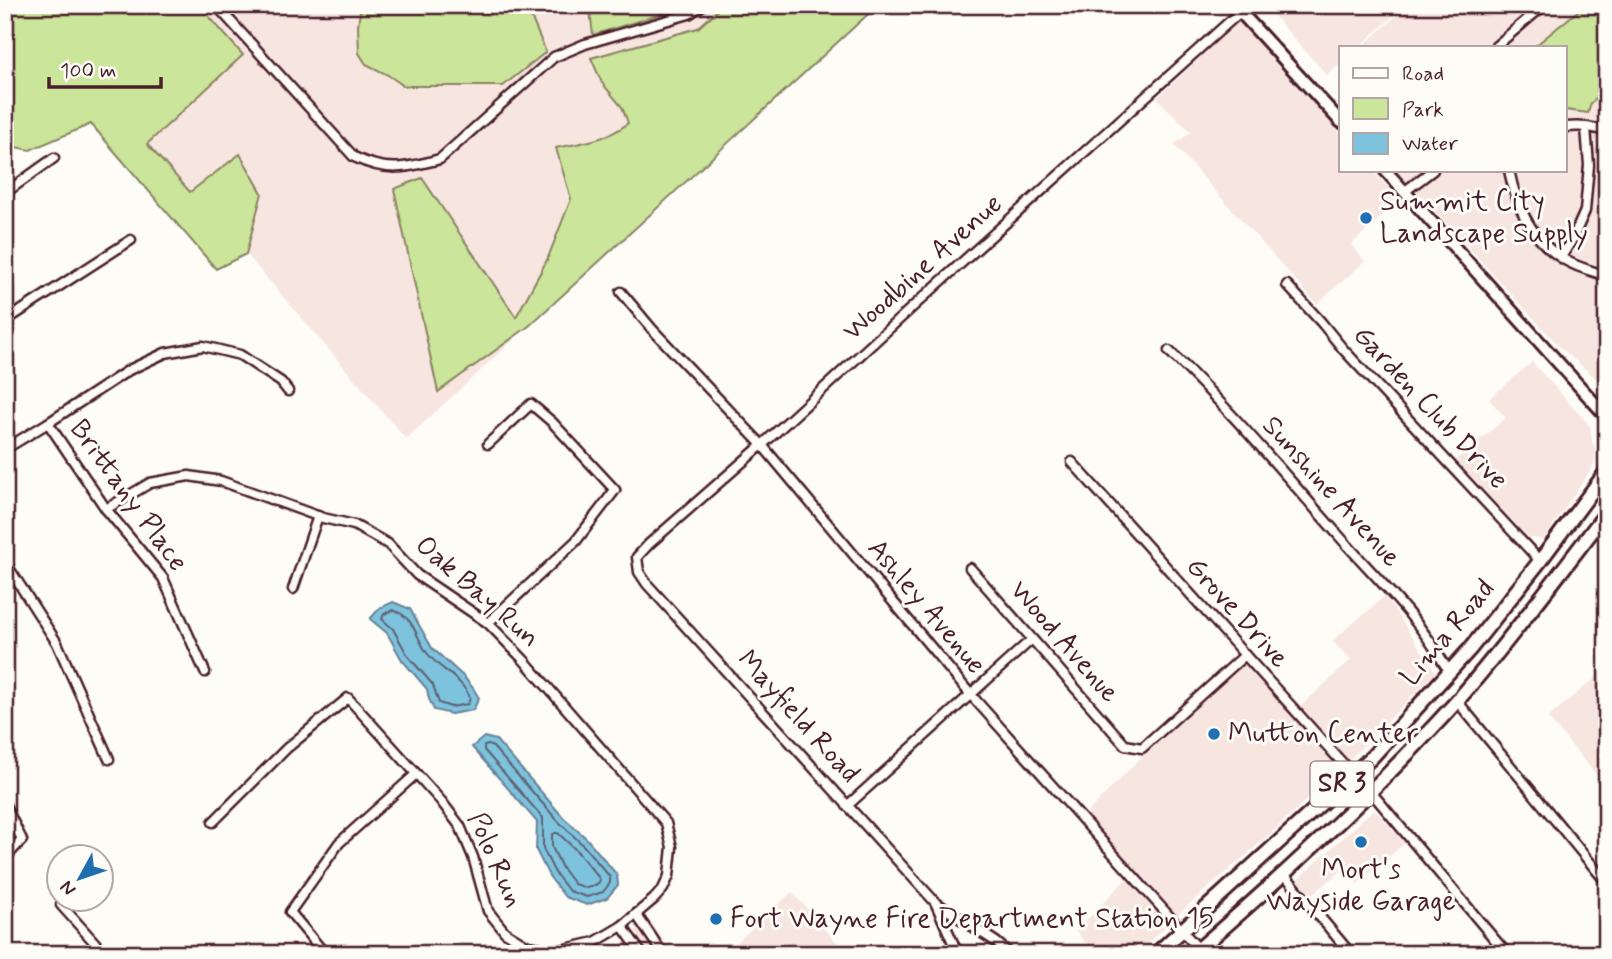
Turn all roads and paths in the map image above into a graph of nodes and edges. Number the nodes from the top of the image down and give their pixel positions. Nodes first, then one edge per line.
1 (216, 5) edge
2 (703, 5) edge
3 (1544, 5) edge
4 (1237, 9) edge
5 (1496, 46) edge
6 (1339, 120) edge
7 (1566, 127) edge
8 (1586, 128) junction
9 (1607, 133) edge
10 (54, 158) dead end
11 (1387, 172) edge
12 (1430, 172) edge
13 (1509, 172) edge
14 (5, 192) edge
15 (1404, 192) junction
16 (131, 240) dead end
17 (1561, 257) junction
18 (1607, 276) edge
19 (1287, 285) dead end
20 (621, 292) dead end
21 (5, 321) edge
22 (1169, 351) dead end
23 (288, 391) dead end
24 (1607, 417) edge
25 (48, 423) junction
26 (488, 444) dead end
27 (762, 445) junction
28 (5, 449) edge
29 (1072, 462) dead end
30 (1607, 471) edge
31 (106, 509) junction
32 (1607, 512) edge
33 (318, 516) junction
34 (637, 557) joint
35 (1540, 561) junction
36 (5, 562) edge
37 (970, 568) dead end
38 (293, 589) dead end
39 (488, 623) junction
40 (1031, 640) junction
41 (1245, 655) junction
42 (205, 671) dead end
43 (1451, 671) junction
44 (971, 695) junction
45 (1457, 701) junction
46 (109, 758) dead end
47 (416, 774) junction
48 (1353, 774) junction
49 (1371, 792) junction
50 (5, 805) edge
51 (847, 806) junction
52 (213, 822) dead end
53 (5, 858) edge
54 (1284, 874) junction
55 (1607, 883) edge
56 (935, 902) junction
57 (69, 914) edge
58 (636, 914) junction
59 (622, 926) junction
60 (1182, 931) junction
61 (526, 950) edge
62 (1198, 952) edge
63 (105, 954) edge
64 (326, 954) edge
65 (642, 954) edge
66 (663, 954) edge
67 (958, 954) edge
68 (1010, 954) edge
69 (1156, 954) edge
70 (1351, 954) edge
71 (1507, 954) edge

1 - 2 street
3 - 5 street
4 - 6 main road
4 - 27 street, Woodbine Avenue
7 - 8 street
8 - 9 street
8 - 17 street
10 - 14 street
11 - 15 main road
12 - 15 street
13 - 17 street
15 - 24 main road
16 - 21 street
17 - 18 street
19 - 35 street, Garden Club Drive
20 - 27 street, Ashley Avenue
22 - 43 street, Sunshine Avenue
23 - 25 street
25 - 28 street
25 - 31 street, Brittany Place
26 - 39 street
27 - 34 street, Woodbine Avenue
27 - 44 street, Ashley Avenue
29 - 41 street, Grove Drive
30 - 35 highway, Lima Road / SR 3
31 - 33 street, Oak Bay Run
31 - 42 street, Brittany Place
32 - 45 highway, Lima Road / SR 3
33 - 38 street
33 - 39 street, Oak Bay Run
34 - 51 street, Mayfield Road
35 - 43 highway, Lima Road / SR 3
36 - 46 street
37 - 40 street, Wood Avenue
39 - 58 street, Oak Bay Run
40 - 41 street, Wood Avenue
40 - 44 street
41 - 48 street, Grove Drive
43 - 48 highway, Lima Road / SR 3
44 - 51 street
44 - 60 street, Ashley Avenue
45 - 49 highway, Lima Road / SR 3
45 - 55 street
47 - 52 street, Polo Run
47 - 61 street, Polo Run
47 - 64 street
48 - 49 street, Grove Drive
48 - 60 highway, Lima Road / SR 3
49 - 54 highway, Lima Road / SR 3
49 - 71 street, Grove Drive
50 - 53 street
51 - 56 street, Mayfield Road
54 - 62 highway, Lima Road / SR 3
54 - 70 street
56 - 67 street
56 - 68 street
57 - 63 street
58 - 59 street, Polo Run
58 - 66 street
59 - 61 street, Polo Run
59 - 65 street
60 - 62 street, Ashley Avenue
60 - 69 highway, Lima Road / SR 3

